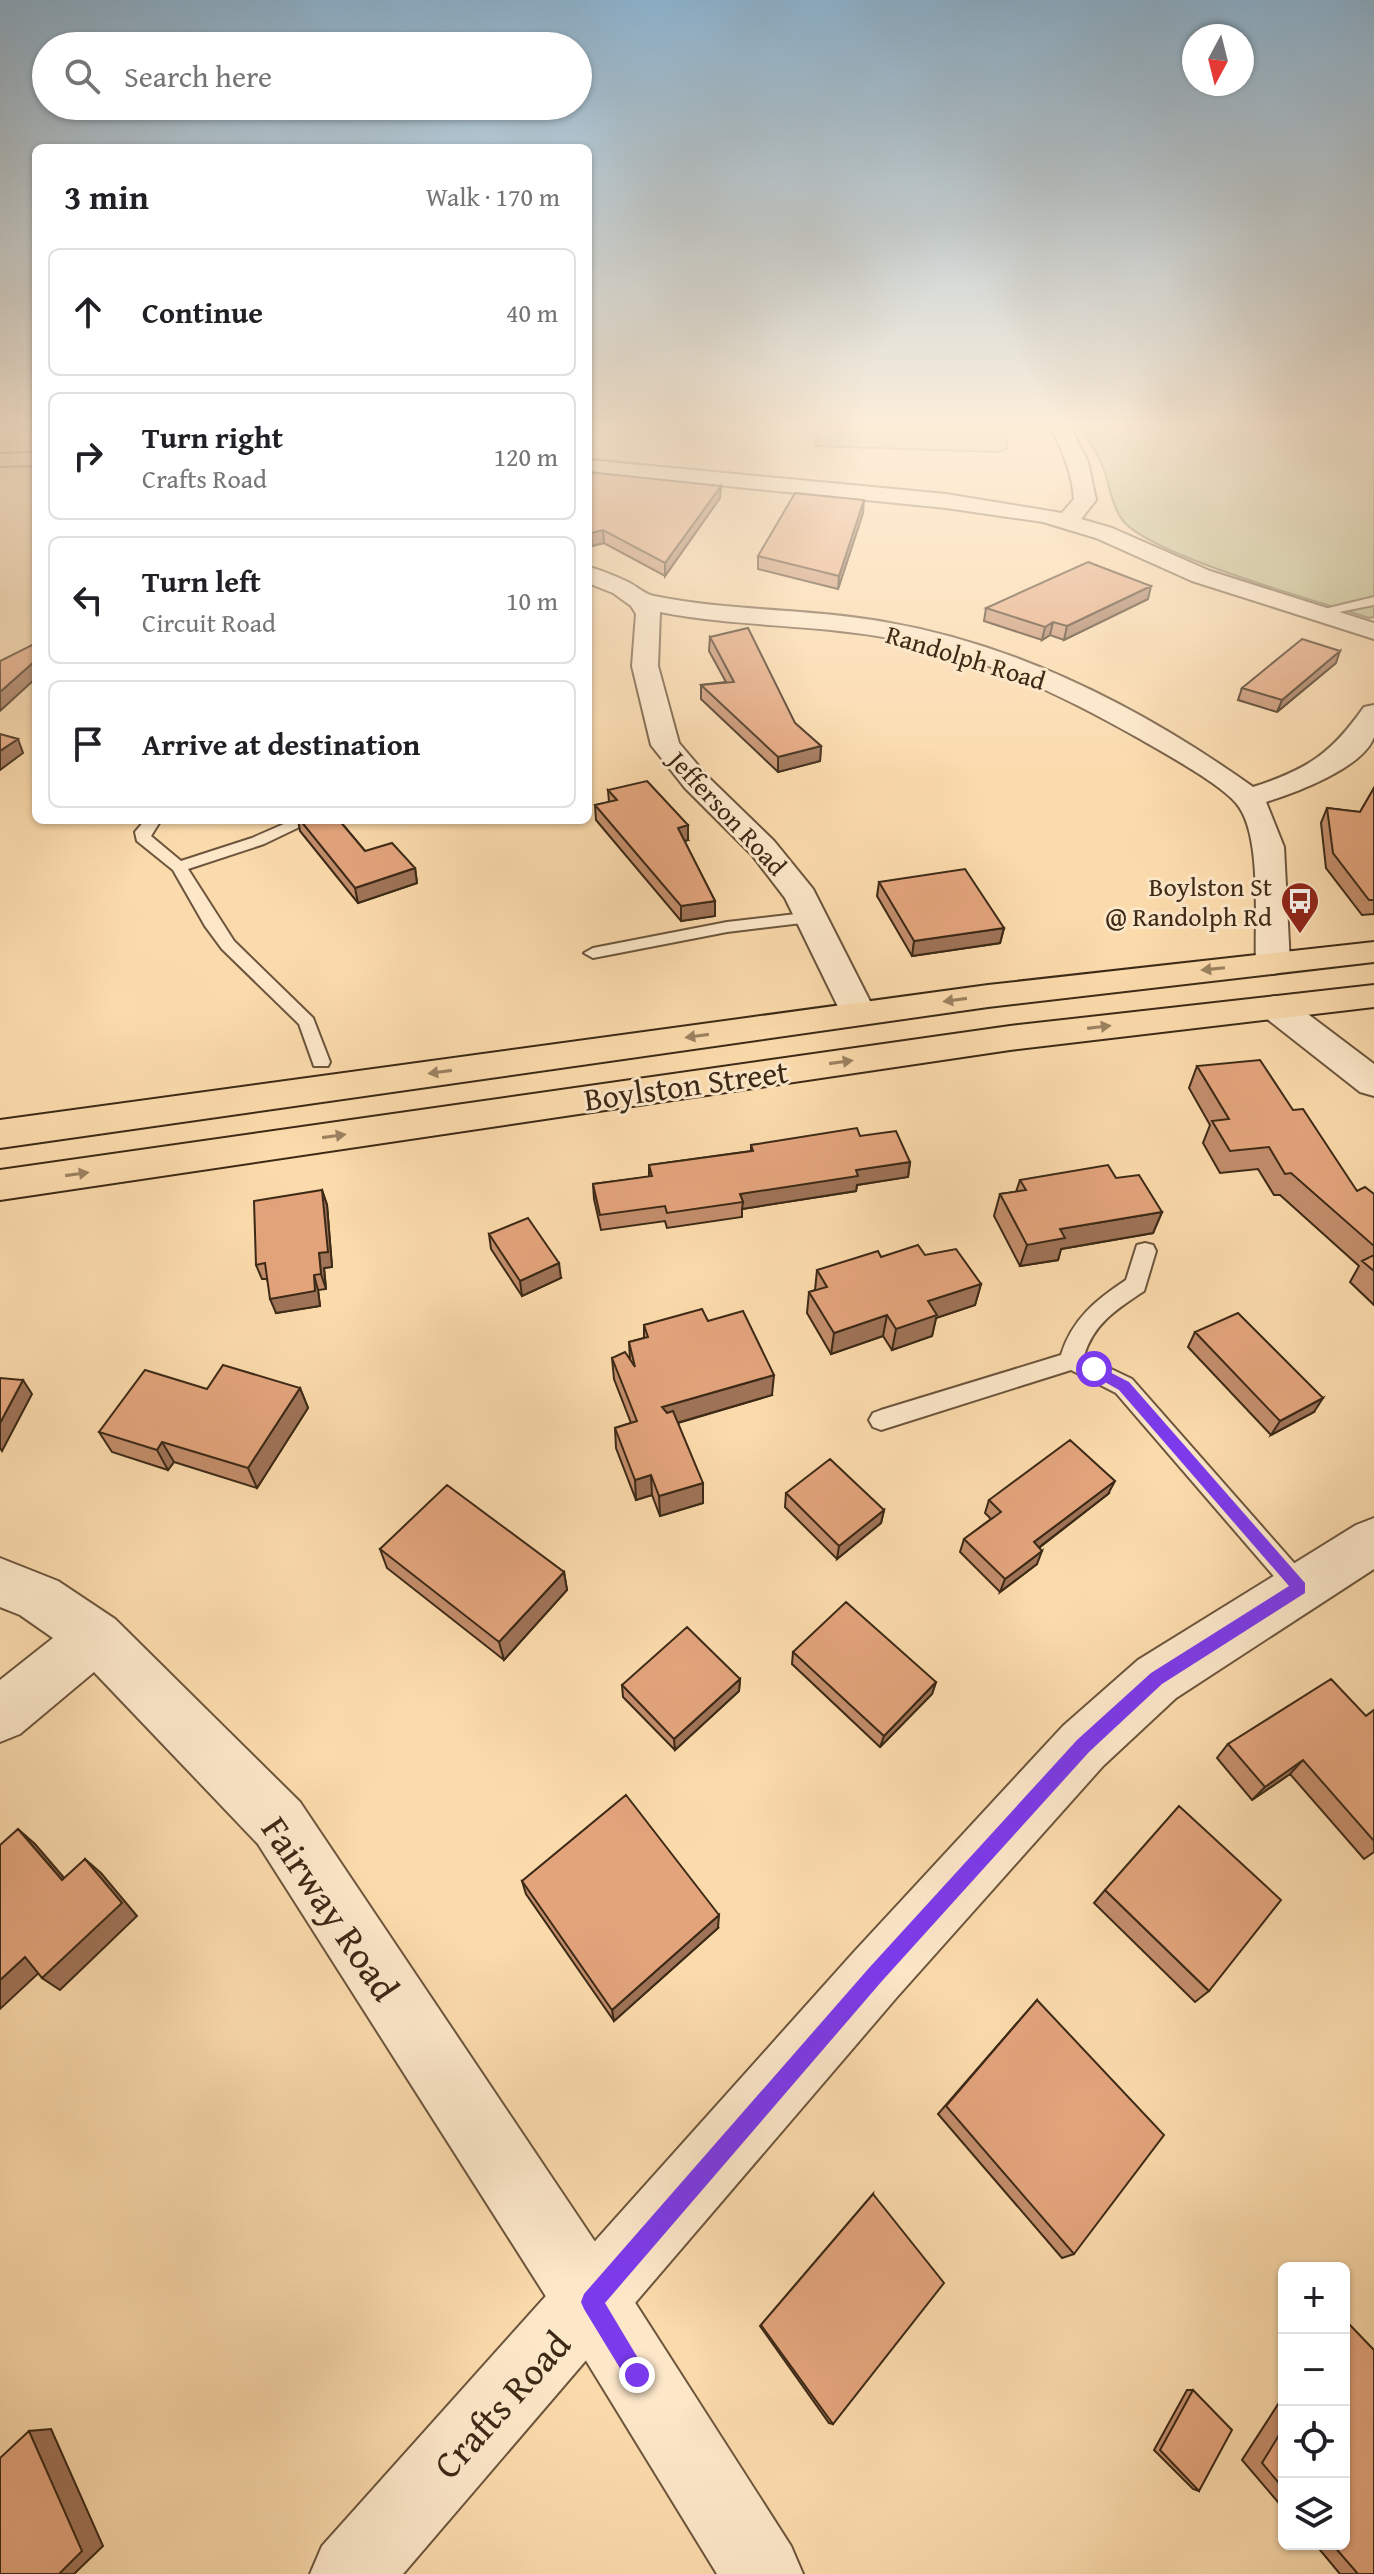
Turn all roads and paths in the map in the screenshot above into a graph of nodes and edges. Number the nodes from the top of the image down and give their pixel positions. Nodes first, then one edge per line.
1 (1132, 547) edge
2 (592, 576) edge
3 (641, 601) junction
4 (1374, 601) edge
5 (1314, 613) junction
6 (1374, 631) edge
7 (1374, 713) edge
8 (1249, 798) junction
9 (150, 824) edge
10 (297, 824) edge
11 (179, 867) junction
12 (813, 917) junction
13 (1374, 952) edge
14 (593, 953) dead end
15 (1273, 963) junction
16 (1374, 996) edge
17 (1275, 1007) junction
18 (858, 1013) junction
19 (321, 1062) dead end
20 (1374, 1083) edge
21 (0, 1134) edge
22 (0, 1185) edge
23 (1145, 1251) dead end
24 (1071, 1361) junction
25 (881, 1420) dead end
26 (1374, 1541) edge
27 (0, 1582) edge
28 (1300, 1588) junction
29 (96, 1637) junction
30 (0, 1715) edge
31 (592, 2302) junction
32 (350, 2574) edge
33 (763, 2574) edge

1 - 5 street
2 - 3 street, Randolph Road
3 - 8 street, Randolph Road
3 - 12 street, Jefferson Road
4 - 5 lane
5 - 6 street
7 - 8 street
8 - 15 street
9 - 11 lane
10 - 11 lane
11 - 19 lane
12 - 14 lane
12 - 18 street, Jefferson Road
13 - 15 highway, Boylston Street
15 -> 18 highway, Boylston Street
16 - 17 highway, Boylston Street
17 - 20 street
22 -> 17 highway, Boylston Street
18 -> 21 highway, Boylston Street
23 - 24 lane
24 - 25 lane
24 - 28 lane
26 - 28 street, Crafts Road
27 - 29 street, Fairway Road
28 - 31 street, Crafts Road
29 - 30 street
29 - 31 street, Fairway Road
31 - 32 street, Crafts Road
31 - 33 street, Fairway Road

